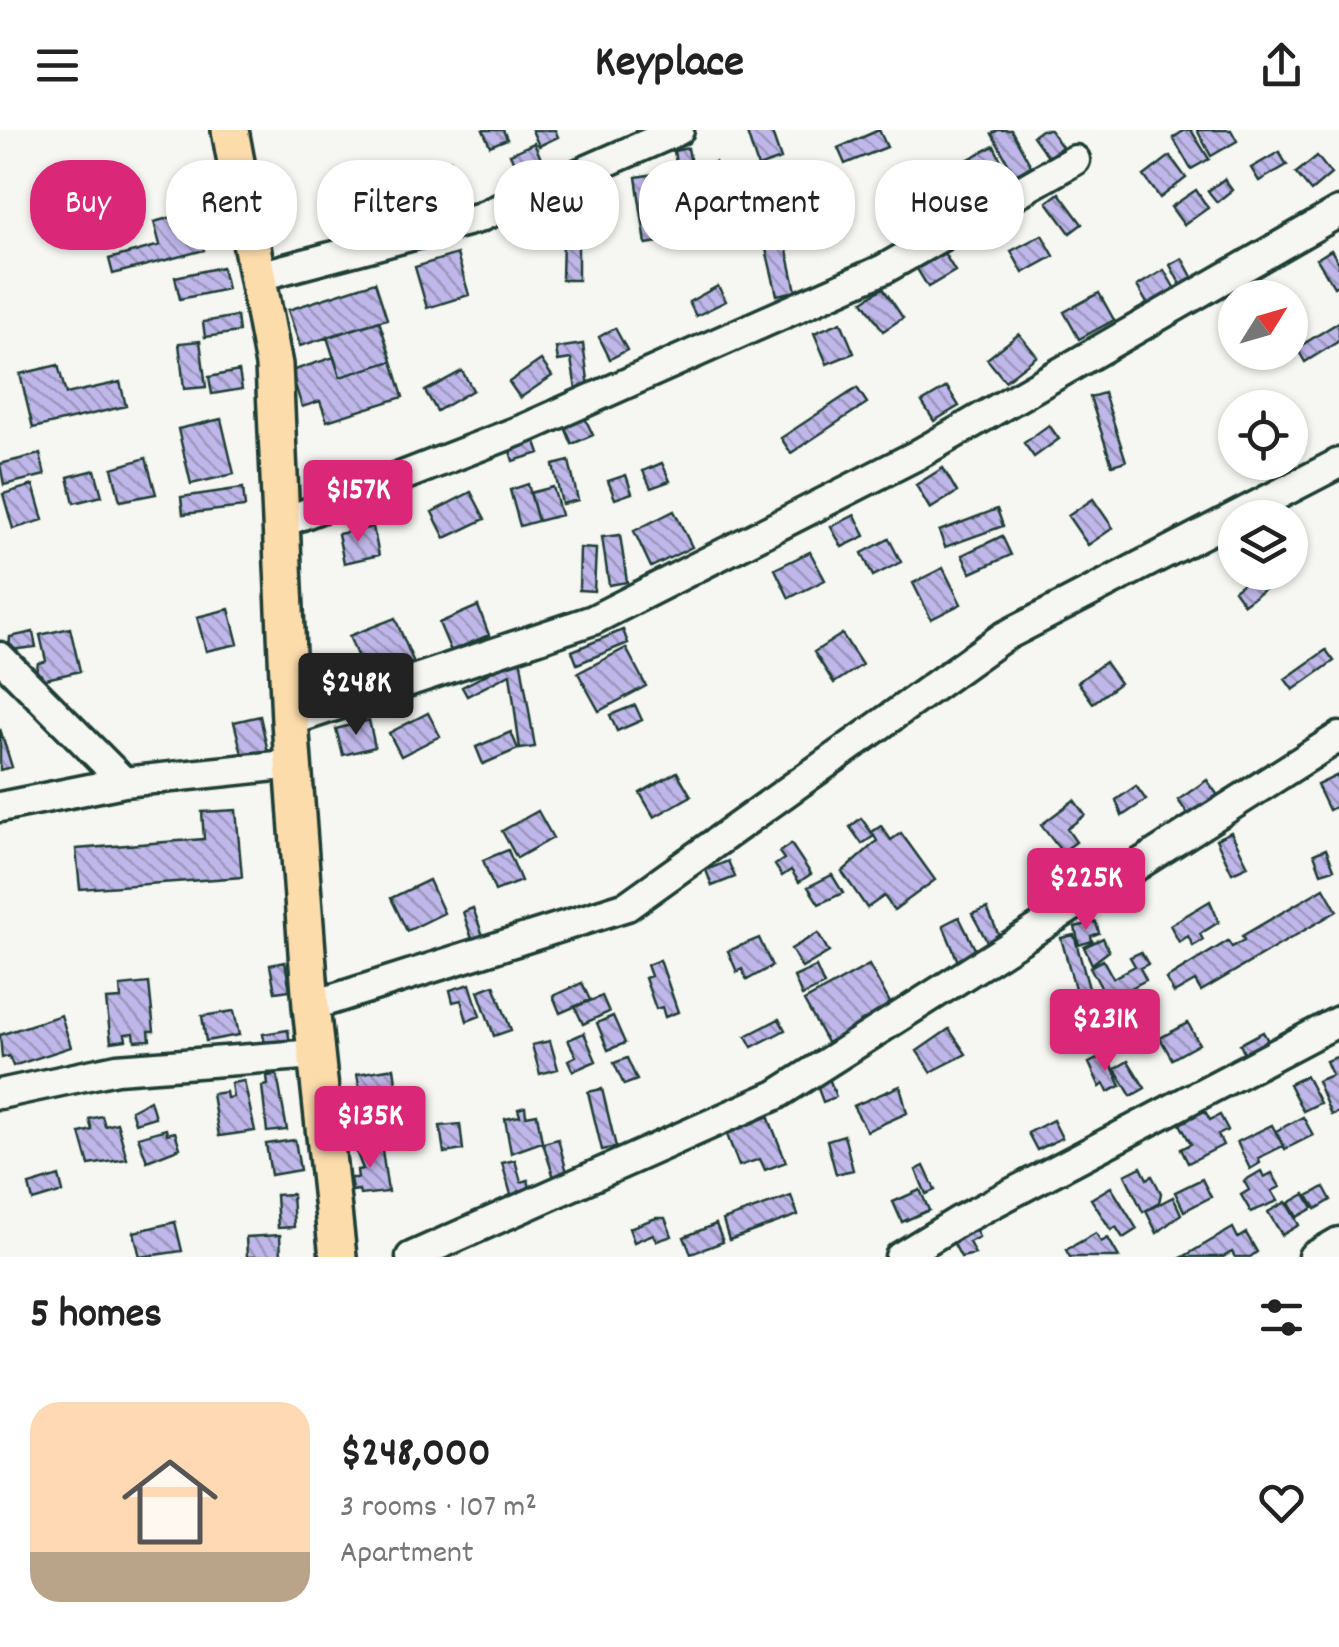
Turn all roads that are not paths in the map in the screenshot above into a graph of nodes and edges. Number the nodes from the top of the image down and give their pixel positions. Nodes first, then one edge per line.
1 (230, 130) edge
2 (679, 130) edge
3 (1075, 160) dead end
4 (1339, 212) edge
5 (260, 276) junction
6 (1339, 463) edge
7 (279, 524) junction
8 (0, 657) edge
9 (290, 721) junction
10 (1339, 737) edge
11 (295, 764) junction
12 (124, 782) junction
13 (0, 807) edge
14 (311, 1006) junction
15 (1339, 1021) edge
16 (316, 1054) junction
17 (0, 1094) edge
18 (1339, 1242) edge
19 (338, 1257) edge
20 (411, 1257) edge
21 (900, 1257) edge
22 (1313, 1257) edge

1 - 5 main road
2 - 5 street
3 - 7 street
4 - 9 street
5 - 7 main road
6 - 14 street
7 - 9 main road
8 - 12 street
9 - 11 main road
10 - 20 street
11 - 12 street
11 - 14 main road
12 - 13 street
14 - 16 main road
15 - 21 street
16 - 17 street
16 - 19 main road
18 - 22 street

